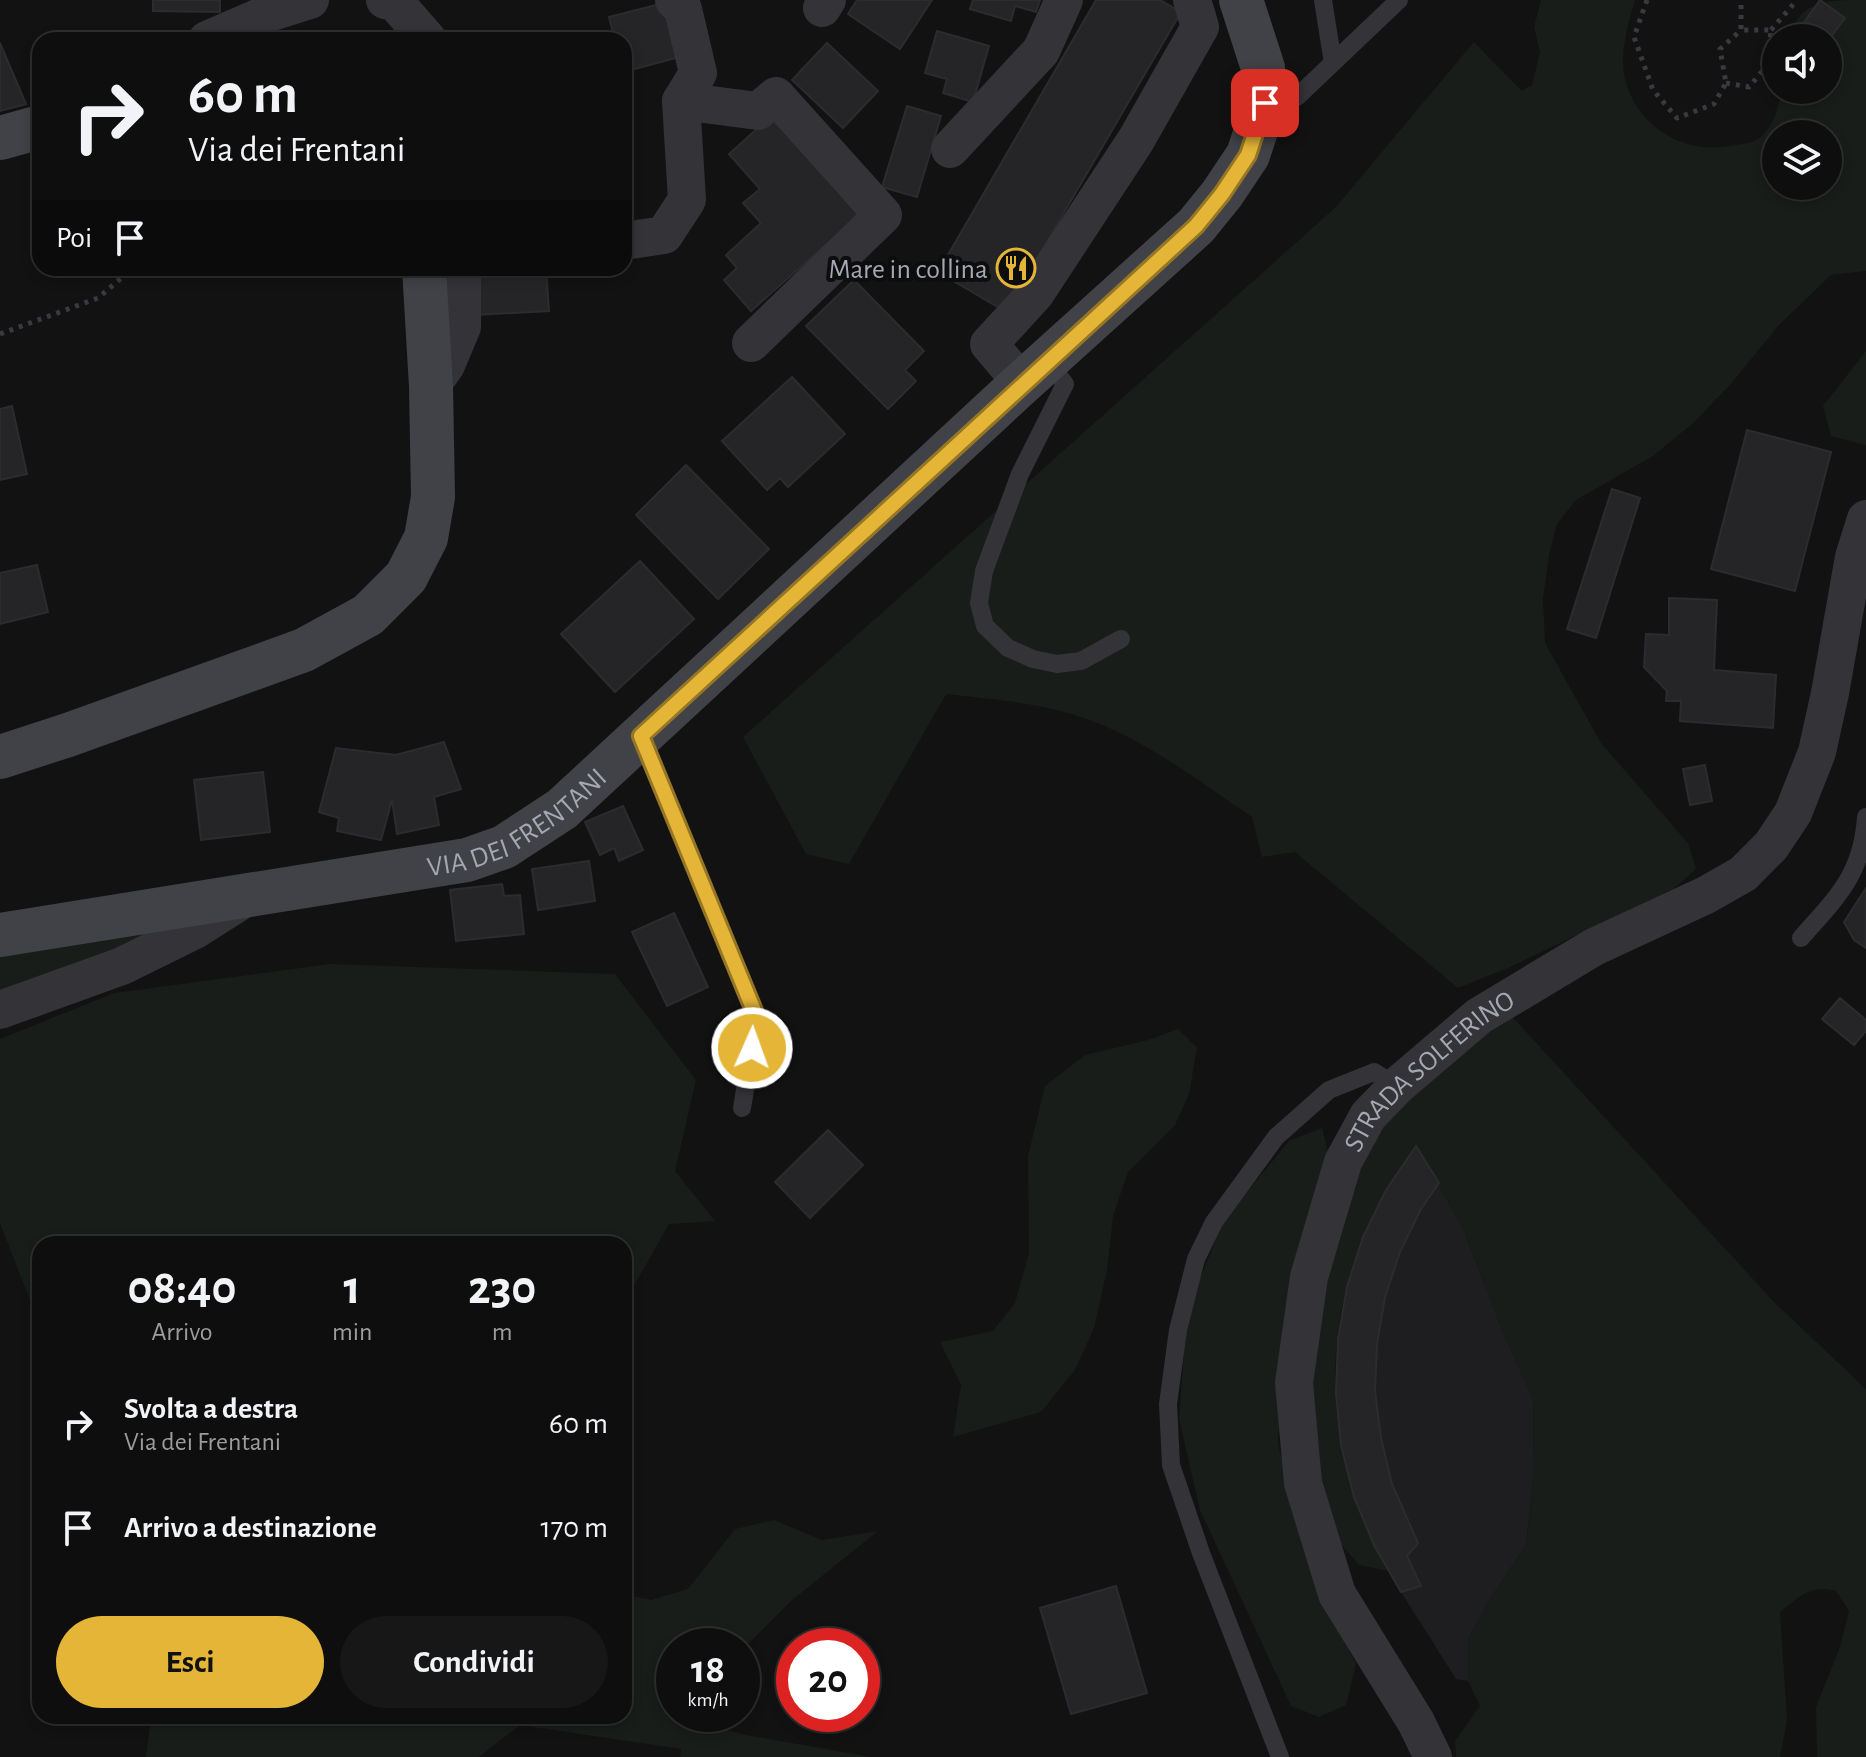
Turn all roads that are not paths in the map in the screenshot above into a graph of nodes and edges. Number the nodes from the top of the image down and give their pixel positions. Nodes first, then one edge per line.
1 (310, 0) edge
2 (385, 0) edge
3 (674, 0) edge
4 (1064, 0) edge
5 (1192, 0) edge
6 (1241, 0) edge
7 (1323, 0) edge
8 (1399, 0) edge
9 (225, 32) edge
10 (421, 32) edge
11 (1333, 63) junction
12 (681, 101) junction
13 (1265, 103) junction
14 (32, 129) edge
15 (0, 138) edge
16 (950, 149) dead end
17 (632, 240) edge
18 (424, 276) edge
19 (462, 276) edge
20 (751, 343) dead end
21 (1034, 372) junction
22 (431, 386) junction
23 (1866, 519) edge
24 (1854, 622) edge
25 (1121, 639) dead end
26 (641, 736) junction
27 (0, 757) edge
28 (1866, 817) edge
29 (250, 896) junction
30 (0, 935) edge
31 (1801, 938) dead end
32 (0, 1010) edge
33 (1397, 1086) junction
34 (742, 1108) dead end
35 (1280, 1757) edge
36 (1433, 1757) edge

1 - 9 street
2 - 10 street
3 - 12 street
4 - 16 street
5 - 21 street
6 - 13 main road, VIA DEI FRENTANI
7 - 11 lane
8 - 11 lane
11 - 13 lane
12 - 17 street
12 - 20 street
13 - 21 main road, VIA DEI FRENTANI
14 - 15 main road
18 - 22 main road
19 - 22 street
21 - 25 lane
21 - 26 main road, VIA DEI FRENTANI
22 - 27 main road
23 - 24 street, STRADA SOLFERINO
24 - 33 street, STRADA SOLFERINO
26 - 29 main road, VIA DEI FRENTANI
26 - 34 lane
28 - 31 lane
29 - 30 main road, VIA DEI FRENTANI
29 - 32 street
33 - 35 lane
33 - 36 street, STRADA SOLFERINO

